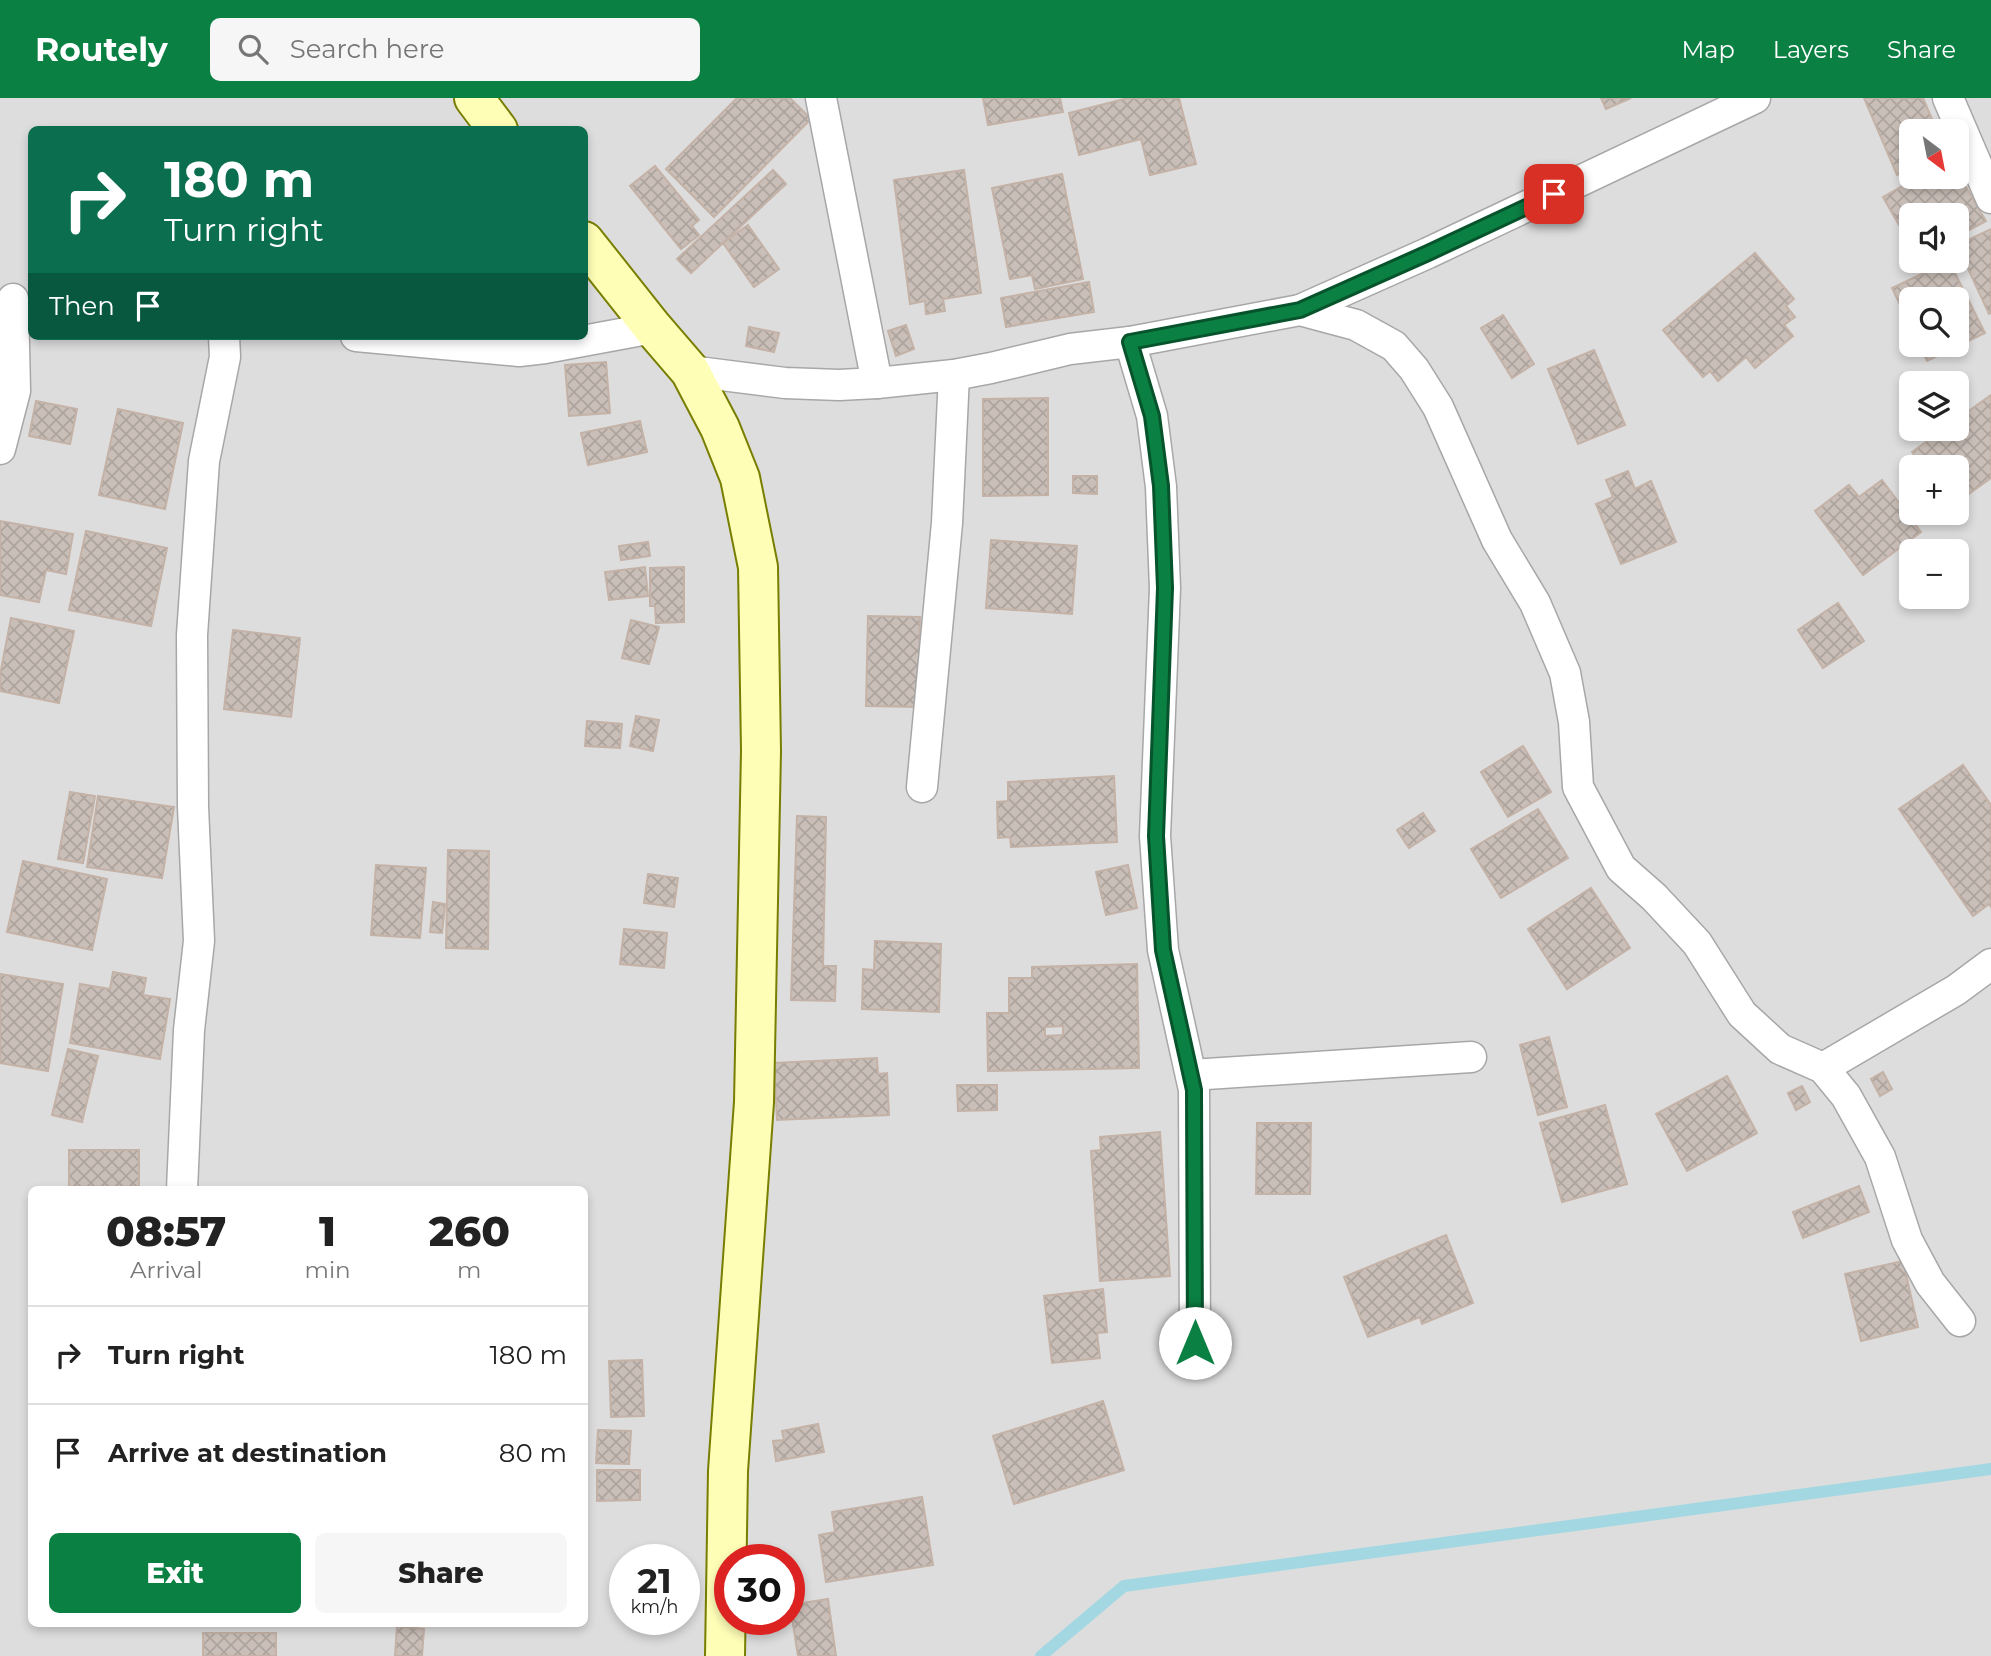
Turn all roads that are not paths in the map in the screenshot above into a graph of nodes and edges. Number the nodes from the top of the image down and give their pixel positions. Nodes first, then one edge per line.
1 (474, 98) edge
2 (821, 98) edge
3 (1755, 98) edge
4 (1948, 98) edge
5 (495, 126) edge
6 (1991, 198) edge
7 (588, 246) edge
8 (15, 299) edge
9 (1300, 310) junction
10 (653, 328) junction
11 (224, 340) edge
12 (399, 340) edge
13 (1130, 342) junction
14 (690, 371) junction
15 (954, 375) junction
16 (877, 383) junction
17 (0, 449) edge
18 (922, 787) dead end
19 (1991, 964) edge
20 (1471, 1057) dead end
21 (1823, 1068) junction
22 (1191, 1075) junction
23 (182, 1186) edge
24 (1960, 1321) dead end
25 (1195, 1343) dead end
26 (725, 1656) edge

1 - 5 main road
2 - 16 street
3 - 9 street
4 - 6 street
7 - 10 main road
8 - 17 street
9 - 13 street
9 - 21 street
10 - 12 street
10 - 14 main road
11 - 23 street
13 - 15 street
13 - 22 street
14 - 16 street
14 - 26 main road
15 - 16 street
15 - 18 street
19 - 21 street
20 - 22 street
21 - 24 street
22 - 25 street

